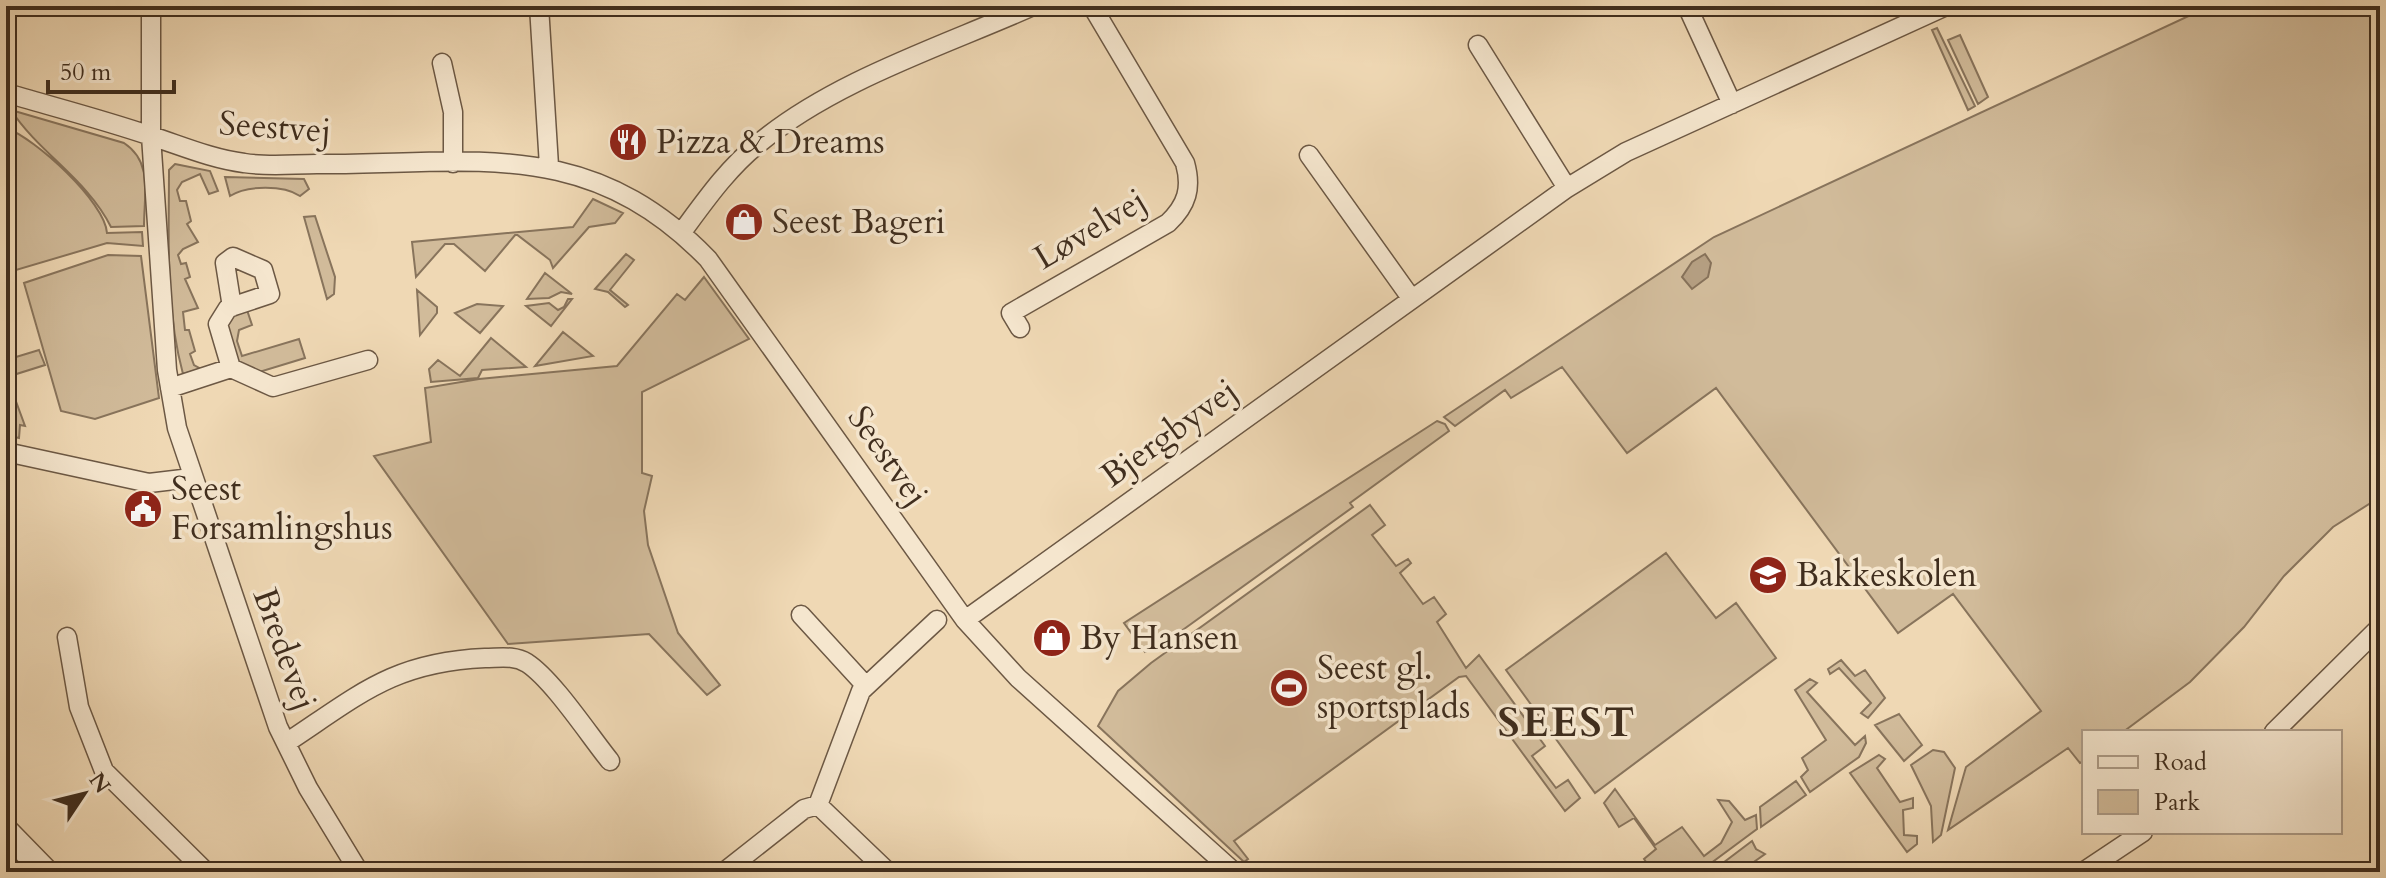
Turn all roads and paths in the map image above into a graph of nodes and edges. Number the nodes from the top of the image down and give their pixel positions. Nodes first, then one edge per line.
1 (151, 6) edge
2 (539, 6) edge
3 (1033, 6) edge
4 (1092, 6) edge
5 (1687, 6) edge
6 (1946, 6) edge
7 (1910, 13) edge
8 (1478, 45) dead end
9 (442, 63) dead end
10 (6, 93) edge
11 (1732, 104) junction
12 (151, 136) junction
13 (1309, 155) dead end
14 (453, 163) junction
15 (549, 166) junction
16 (1567, 188) junction
17 (682, 232) junction
18 (1411, 298) junction
19 (232, 307) dead end
20 (1020, 328) dead end
21 (368, 360) dead end
22 (231, 368) junction
23 (170, 388) junction
24 (6, 452) edge
25 (191, 478) junction
26 (801, 615) dead end
27 (937, 620) dead end
28 (965, 620) junction
29 (2380, 627) edge
30 (67, 637) dead end
31 (866, 686) junction
32 (2276, 730) edge
33 (286, 743) junction
34 (610, 761) dead end
35 (818, 805) junction
36 (6, 831) edge
37 (2140, 834) edge
38 (46, 872) edge
39 (206, 872) edge
40 (359, 872) edge
41 (724, 872) edge
42 (888, 872) edge
43 (1234, 872) edge
44 (2083, 872) edge

1 - 12 street, Bredevej
2 - 15 street
3 - 17 street
4 - 20 street, Løvelvej
5 - 11 street
6 - 7 street, Bjergbyvej
7 - 11 street, Bjergbyvej
8 - 16 street
9 - 14 street
10 - 12 street, Seestvej
11 - 16 street, Bjergbyvej
12 - 14 street, Seestvej
12 - 23 street, Bredevej
13 - 18 street
14 - 15 street, Seestvej
15 - 17 street, Seestvej
16 - 18 street, Bjergbyvej
17 - 28 street, Seestvej
18 - 28 street, Bjergbyvej
19 - 22 street
21 - 22 street
22 - 23 street
23 - 25 street, Bredevej
24 - 25 street
25 - 33 street, Bredevej
26 - 31 street
27 - 31 street
28 - 43 street, Seestvej
29 - 32 street
30 - 39 street
31 - 35 street
33 - 34 street
33 - 40 street, Bredevej
35 - 41 street
35 - 42 street
36 - 38 street
37 - 44 street

